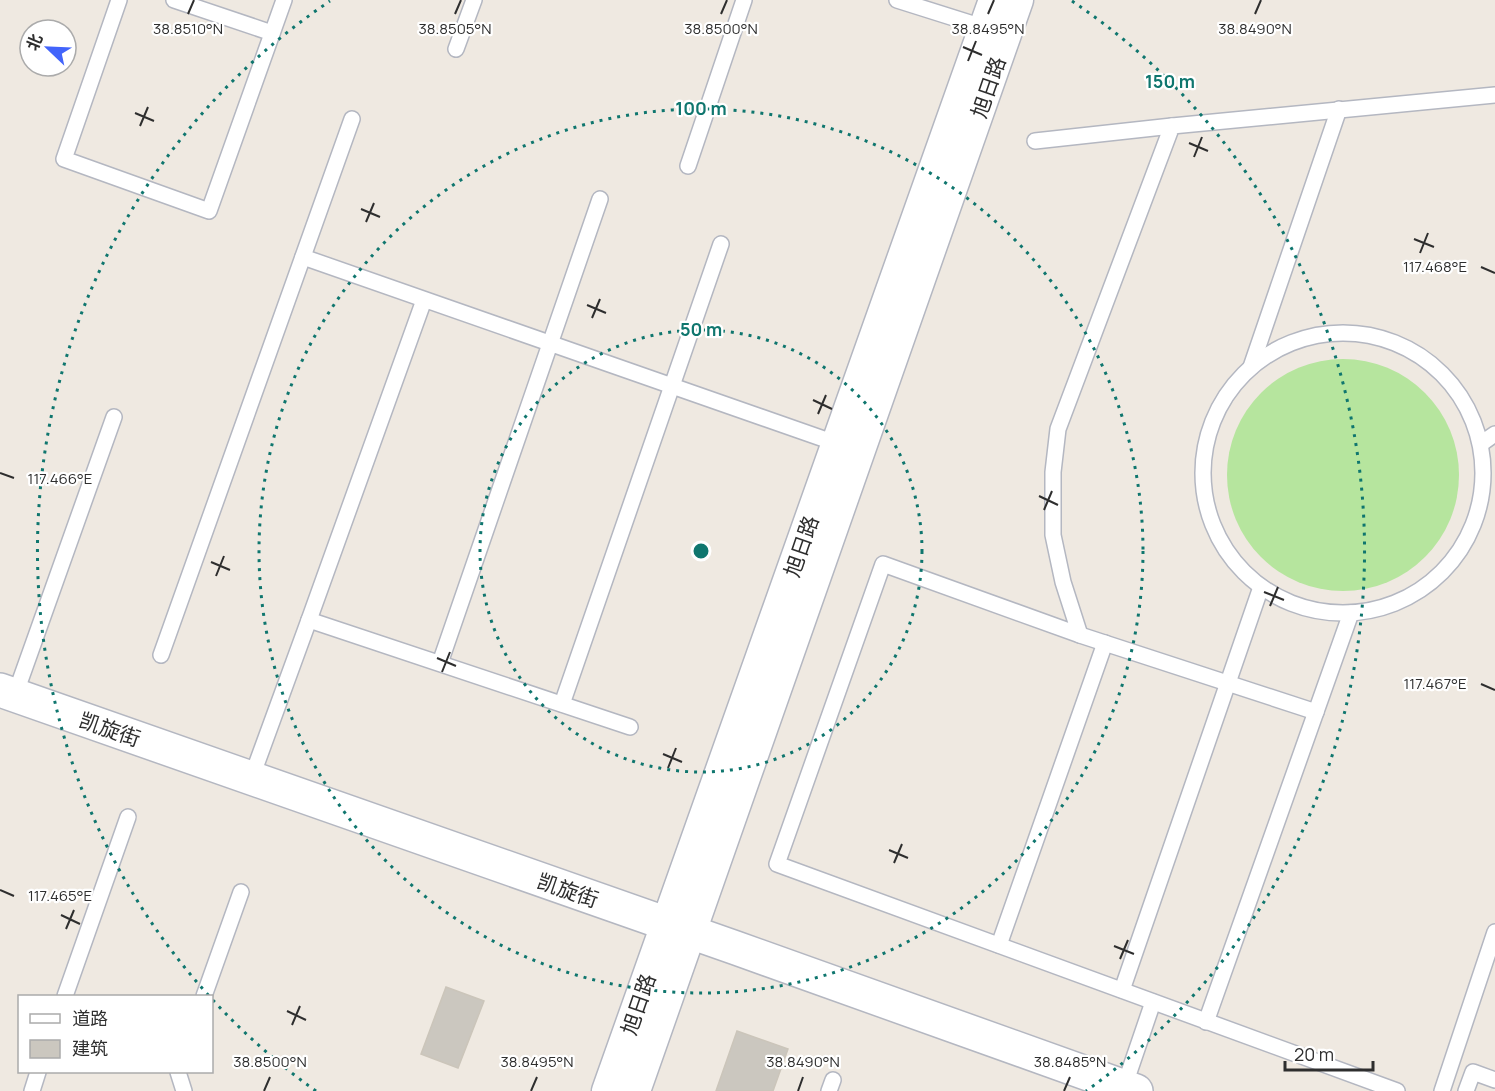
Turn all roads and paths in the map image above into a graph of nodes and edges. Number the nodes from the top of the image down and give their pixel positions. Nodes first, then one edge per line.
1 (119, 0) edge
2 (174, 0) edge
3 (284, 0) edge
4 (474, 0) edge
5 (744, 0) edge
6 (897, 0) edge
7 (994, 0) edge
8 (1018, 0) edge
9 (995, 31) junction
10 (272, 33) junction
11 (456, 49) dead end
12 (1495, 95) edge
13 (1340, 110) junction
14 (352, 119) dead end
15 (1172, 126) junction
16 (1035, 141) dead end
17 (688, 166) dead end
18 (600, 199) dead end
19 (721, 244) dead end
20 (303, 257) junction
21 (424, 300) junction
22 (549, 343) junction
23 (1251, 367) junction
24 (671, 386) junction
25 (114, 417) dead end
26 (1495, 434) edge
27 (1488, 446) edge
28 (848, 447) junction
29 (1261, 587) junction
30 (1351, 613) junction
31 (309, 620) junction
32 (1080, 635) junction
33 (1105, 643) junction
34 (161, 655) dead end
35 (440, 663) junction
36 (1228, 683) junction
37 (5, 699) edge
38 (562, 704) junction
39 (1316, 712) junction
40 (630, 727) dead end
41 (251, 778) junction
42 (128, 817) dead end
43 (241, 892) dead end
44 (1495, 932) edge
45 (675, 938) junction
46 (999, 945) junction
47 (1122, 990) junction
48 (65, 995) edge
49 (204, 995) edge
50 (1153, 1002) junction
51 (1206, 1022) junction
52 (38, 1073) edge
53 (179, 1073) edge
54 (1495, 1080) edge
55 (1130, 1089) edge
56 (32, 1091) edge
57 (184, 1091) edge
58 (608, 1091) edge
59 (635, 1091) edge
60 (1088, 1091) edge
61 (1397, 1091) edge
62 (1442, 1091) edge
63 (1466, 1091) edge

1 - 10 lane
2 - 10 lane
3 - 10 lane
4 - 11 lane
5 - 17 lane
6 - 9 lane
7 - 9 street, 旭日路
8 - 9 street, 旭日路
9 - 28 street, 旭日路
12 - 13 lane
13 - 15 lane
13 - 23 lane
14 - 20 lane
15 - 16 lane
15 - 32 lane
18 - 22 lane
19 - 24 lane
20 - 21 lane
20 - 34 lane
21 - 22 lane
21 - 31 lane
22 - 24 lane
22 - 35 lane
23 - 27 lane
23 - 29 lane
24 - 28 lane
24 - 38 lane
25 - 37 lane
26 - 27 lane
27 - 30 lane
28 - 45 street, 旭日路
29 - 30 lane
29 - 36 lane
30 - 39 lane
31 - 35 lane
31 - 41 lane
32 - 33 lane
32 - 46 lane
33 - 36 lane
33 - 46 lane
35 - 38 lane
36 - 39 lane
36 - 47 lane
37 - 41 street, 凯旋街
37 - 45 street, 凯旋街
38 - 40 lane
39 - 51 lane
41 - 45 street, 凯旋街
42 - 48 lane
43 - 49 lane
44 - 62 lane
45 - 55 street, 凯旋街
45 - 58 street, 旭日路
45 - 59 street, 旭日路
45 - 60 street, 凯旋街
46 - 47 lane
47 - 50 lane
50 - 51 lane
50 - 55 lane
51 - 61 lane
52 - 56 lane
53 - 57 lane
54 - 63 lane

